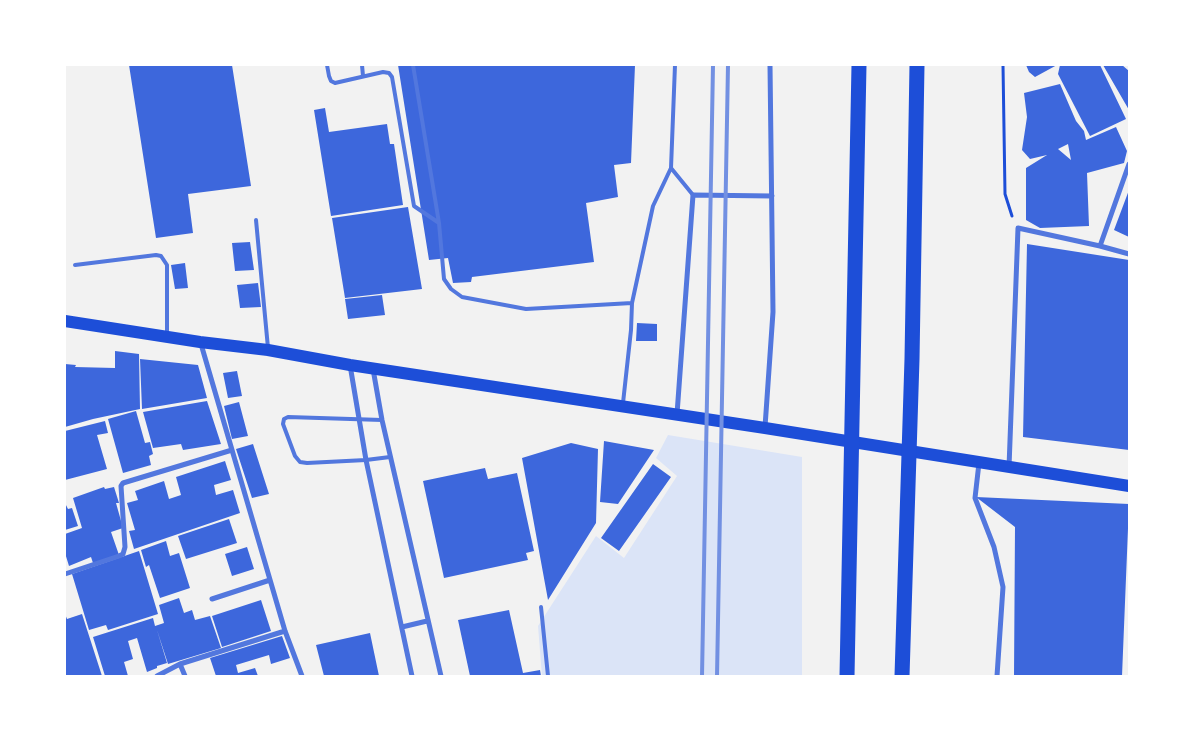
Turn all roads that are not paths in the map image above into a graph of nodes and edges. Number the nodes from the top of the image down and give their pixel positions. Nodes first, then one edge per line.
1 (327, 65) edge
2 (362, 65) edge
3 (413, 65) edge
4 (675, 65) edge
5 (770, 65) edge
6 (860, 65) edge
7 (917, 65) edge
8 (363, 76) junction
9 (1129, 164) edge
10 (671, 168) junction
11 (693, 195) junction
12 (772, 196) junction
13 (256, 220) dead end
14 (439, 223) junction
15 (1100, 246) junction
16 (1129, 254) edge
17 (74, 266) dead end
18 (632, 303) junction
19 (65, 321) edge
20 (168, 336) junction
21 (200, 342) junction
22 (268, 350) junction
23 (350, 365) junction
24 (373, 369) junction
25 (623, 407) junction
26 (677, 415) junction
27 (359, 420) junction
28 (382, 420) junction
29 (765, 428) junction
30 (232, 450) junction
31 (390, 457) junction
32 (366, 460) junction
33 (979, 463) junction
34 (1009, 468) junction
35 (1129, 486) edge
36 (65, 574) edge
37 (270, 580) junction
38 (212, 599) dead end
39 (541, 607) dead end
40 (427, 621) junction
41 (402, 626) junction
42 (285, 632) junction
43 (180, 664) junction
44 (157, 676) edge
45 (185, 676) edge
46 (302, 676) edge
47 (412, 676) edge
48 (440, 676) edge
49 (548, 676) edge
50 (847, 676) edge
51 (902, 676) edge
52 (998, 676) edge

1 - 8 lane
2 - 8 lane
3 - 14 lane
4 - 10 lane
5 - 12 street
6 - 50 highway
7 - 51 highway
8 - 14 lane
9 - 15 street
10 - 11 lane
10 - 18 lane
11 - 12 street
11 - 26 street
12 - 29 street
13 - 22 lane
14 - 18 lane
15 - 16 street
15 - 34 street
17 - 20 lane
18 - 25 lane
19 - 20 main road
20 - 21 main road
21 - 22 main road
21 - 30 street
22 - 23 main road
23 - 24 main road
23 - 27 street
24 - 25 main road
24 - 28 street
25 - 26 main road
26 - 29 main road
27 - 28 lane
27 - 32 street
27 - 32 lane
28 - 31 street
29 - 33 main road
30 - 36 street
30 - 37 street
31 - 32 lane
31 - 40 street
32 - 41 street
33 - 34 main road
33 - 52 street
34 - 35 main road
37 - 38 street
37 - 42 street
39 - 49 lane
40 - 41 street
40 - 48 street
41 - 47 street
42 - 43 street
42 - 46 street
43 - 44 street
43 - 45 street

